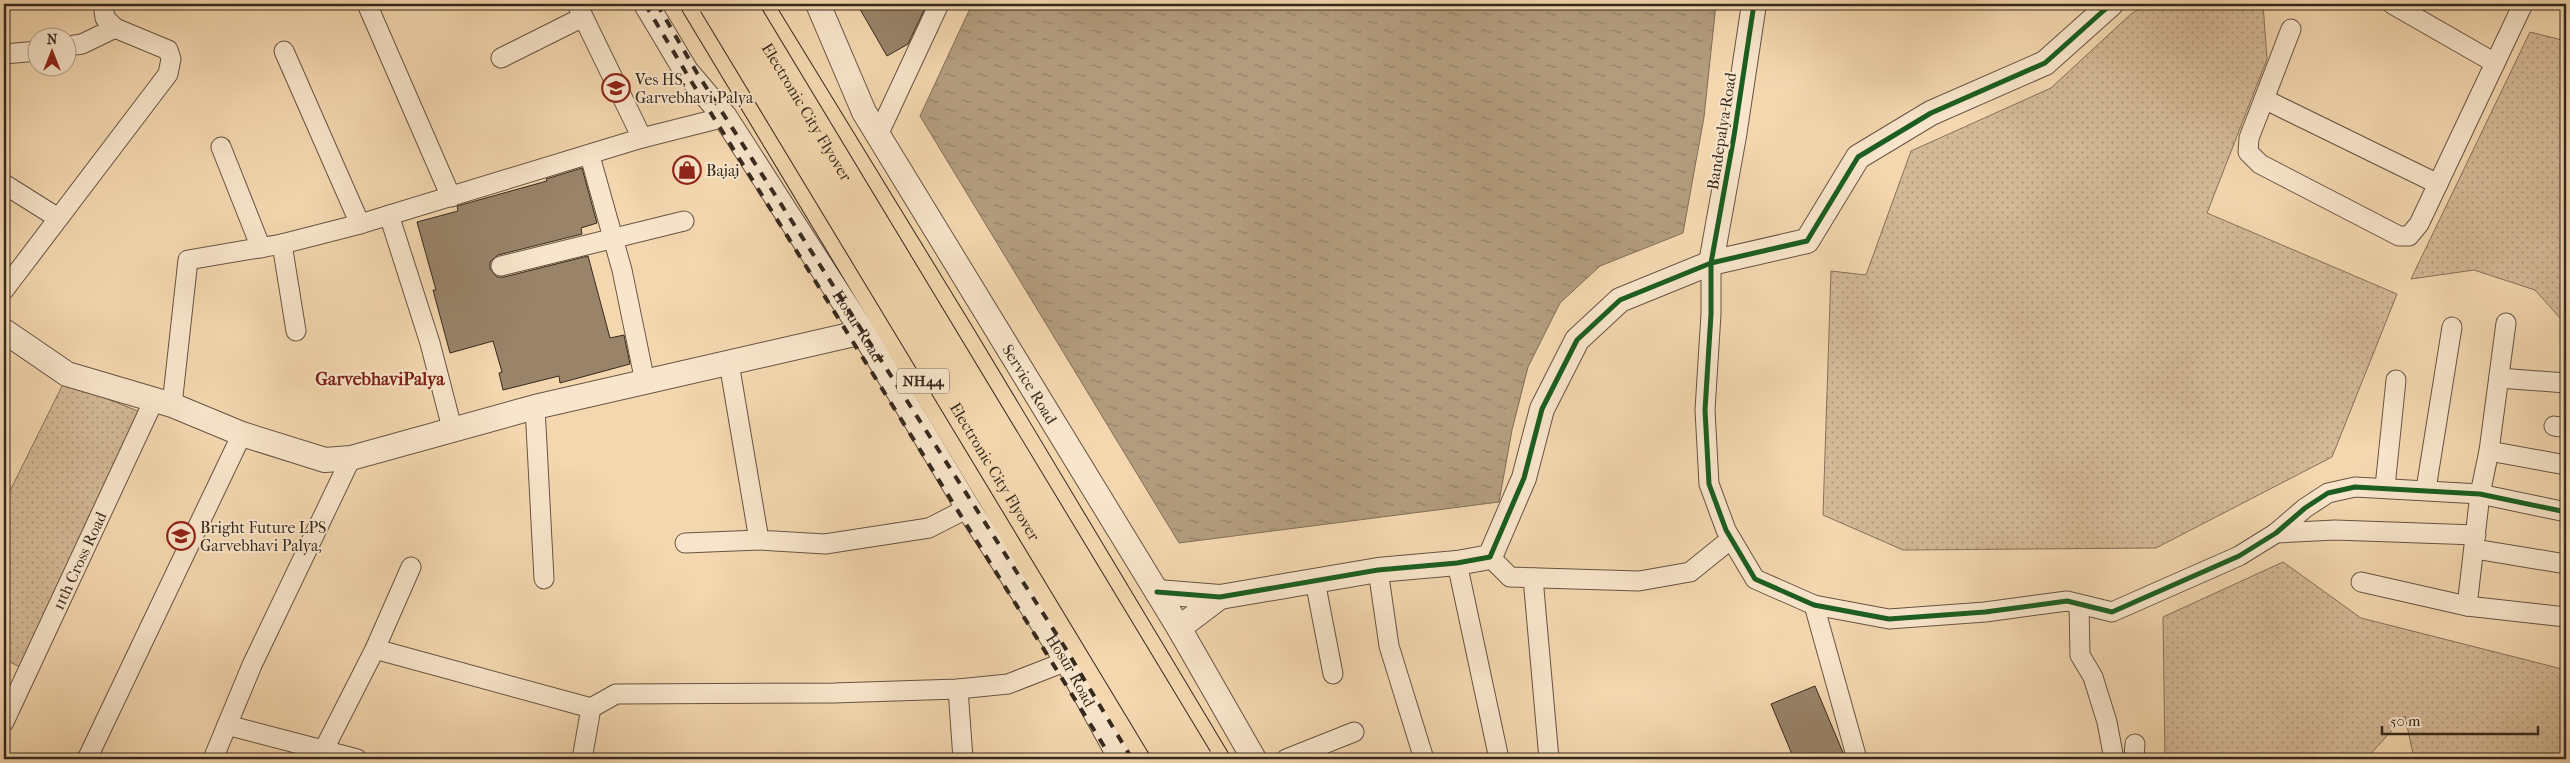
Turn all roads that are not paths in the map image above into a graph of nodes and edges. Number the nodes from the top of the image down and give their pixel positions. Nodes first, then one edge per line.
1 (103, 4) edge
2 (367, 4) edge
3 (646, 4) edge
4 (695, 4) edge
5 (713, 4) edge
6 (742, 4) edge
7 (758, 4) edge
8 (818, 4) edge
9 (939, 4) edge
10 (1754, 4) edge
11 (2392, 4) edge
12 (2523, 4) edge
13 (2103, 7) edge
14 (580, 10) edge
15 (115, 28) junction
16 (2291, 29) dead end
17 (78, 45) edge
18 (284, 51) dead end
19 (28, 52) edge
20 (4, 54) edge
21 (501, 58) dead end
22 (2495, 64) junction
23 (2264, 99) junction
24 (725, 117) junction
25 (878, 135) junction
26 (642, 138) junction
27 (221, 146) dead end
28 (590, 156) junction
29 (4, 184) edge
30 (2438, 184) junction
31 (451, 197) junction
32 (389, 215) junction
33 (58, 218) junction
34 (684, 221) dead end
35 (360, 224) junction
36 (613, 239) junction
37 (282, 244) junction
38 (262, 248) junction
39 (1711, 263) junction
40 (501, 266) dead end
41 (4, 290) edge
42 (2506, 324) dead end
43 (2452, 327) dead end
44 (4, 331) edge
45 (296, 331) dead end
46 (863, 332) junction
47 (729, 363) junction
48 (2499, 378) junction
49 (2396, 380) dead end
50 (645, 382) junction
51 (2566, 383) edge
52 (163, 403) junction
53 (535, 407) junction
54 (453, 432) junction
55 (242, 434) junction
56 (2489, 451) junction
57 (352, 458) junction
58 (2566, 465) edge
59 (2385, 487) junction
60 (2426, 489) junction
61 (2480, 494) junction
62 (968, 508) junction
63 (2566, 512) edge
64 (2276, 534) junction
65 (1731, 539) junction
66 (759, 540) junction
67 (2475, 542) junction
68 (685, 544) dead end
69 (1490, 557) junction
70 (1457, 564) junction
71 (2566, 564) edge
72 (411, 567) dead end
73 (1378, 570) junction
74 (1532, 578) junction
75 (544, 579) dead end
76 (1315, 581) junction
77 (2361, 582) dead end
78 (1157, 592) junction
79 (1220, 597) junction
80 (2079, 604) junction
81 (1814, 605) junction
82 (2467, 606) junction
83 (1126, 610) junction
84 (2566, 617) edge
85 (1179, 628) junction
86 (375, 649) junction
87 (1072, 650) junction
88 (1333, 674) dead end
89 (958, 689) junction
90 (591, 708) junction
91 (4, 722) edge
92 (227, 724) junction
93 (1354, 732) dead end
94 (320, 755) edge
95 (87, 759) edge
96 (213, 759) edge
97 (357, 759) edge
98 (582, 759) edge
99 (963, 759) edge
100 (1121, 759) edge
101 (1150, 759) edge
102 (1170, 759) edge
103 (1198, 759) edge
104 (1215, 759) edge
105 (1254, 759) edge
106 (1286, 759) edge
107 (1424, 759) edge
108 (1499, 759) edge
109 (1549, 759) edge
110 (1857, 759) edge
111 (2114, 759) edge

1 - 15 street
2 - 31 street
3 - 24 street, Hosur Road
4 - 87 highway, Hosur Road / NH44
5 - 102 highway, Electronic City Flyover, bridge
6 - 103 highway, Electronic City Flyover, bridge
7 - 83 highway
8 - 25 street, Service Road
9 - 25 street
10 - 39 street, Bandepalya Road
11 - 22 street
12 - 22 street
13 - 39 street
14 - 21 street
14 - 26 street
15 - 17 street
15 - 33 street
16 - 23 street
18 - 35 street
19 - 20 street
22 - 30 street
23 - 30 street
23 - 30 street
24 - 26 street
24 - 46 street, Hosur Road
25 - 78 street, Service Road
26 - 28 street
27 - 38 street
28 - 31 street
28 - 36 street
29 - 33 street
31 - 32 street
32 - 35 street
32 - 54 street
33 - 41 street
34 - 36 street
35 - 37 street
36 - 40 street
36 - 50 street
37 - 38 street
37 - 45 street
38 - 52 street, 11th Cross Road
39 - 65 street
39 - 69 street
42 - 48 street
43 - 60 street
44 - 52 street
46 - 47 street
46 - 62 street, Hosur Road
47 - 50 street
47 - 66 street
48 - 51 street
48 - 56 street
49 - 59 street
50 - 53 street
52 - 55 street
52 - 91 street, 11th Cross Road
53 - 54 street
53 - 75 street
54 - 57 street
55 - 57 street
55 - 95 street
56 - 58 street
56 - 61 street
57 - 92 street
59 - 60 street
59 - 64 street
60 - 61 street
61 - 63 street
61 - 67 street
62 - 66 street
62 - 87 street, Hosur Road
64 - 67 street
64 - 80 street
65 - 74 street
65 - 81 street
66 - 68 street
67 - 71 street
67 - 82 street
69 - 70 street
69 - 74 street
70 - 73 street
70 - 108 street
72 - 86 street
73 - 76 street
73 - 107 street
74 - 109 street
76 - 79 street
76 - 88 street
77 - 82 street
78 - 79 street
78 - 85 street, Service Road
79 - 85 street
80 - 81 street
80 - 111 street
81 - 110 street
82 - 84 street
83 - 87 highway
83 - 104 highway
85 - 105 street, Service Road
86 - 90 street
86 - 94 street
87 - 89 street
87 - 100 street, Hosur Road
87 - 101 highway, Hosur Road / NH44
89 - 90 street
89 - 99 street
90 - 98 street
92 - 94 street
92 - 96 street
93 - 106 street
94 - 97 street

